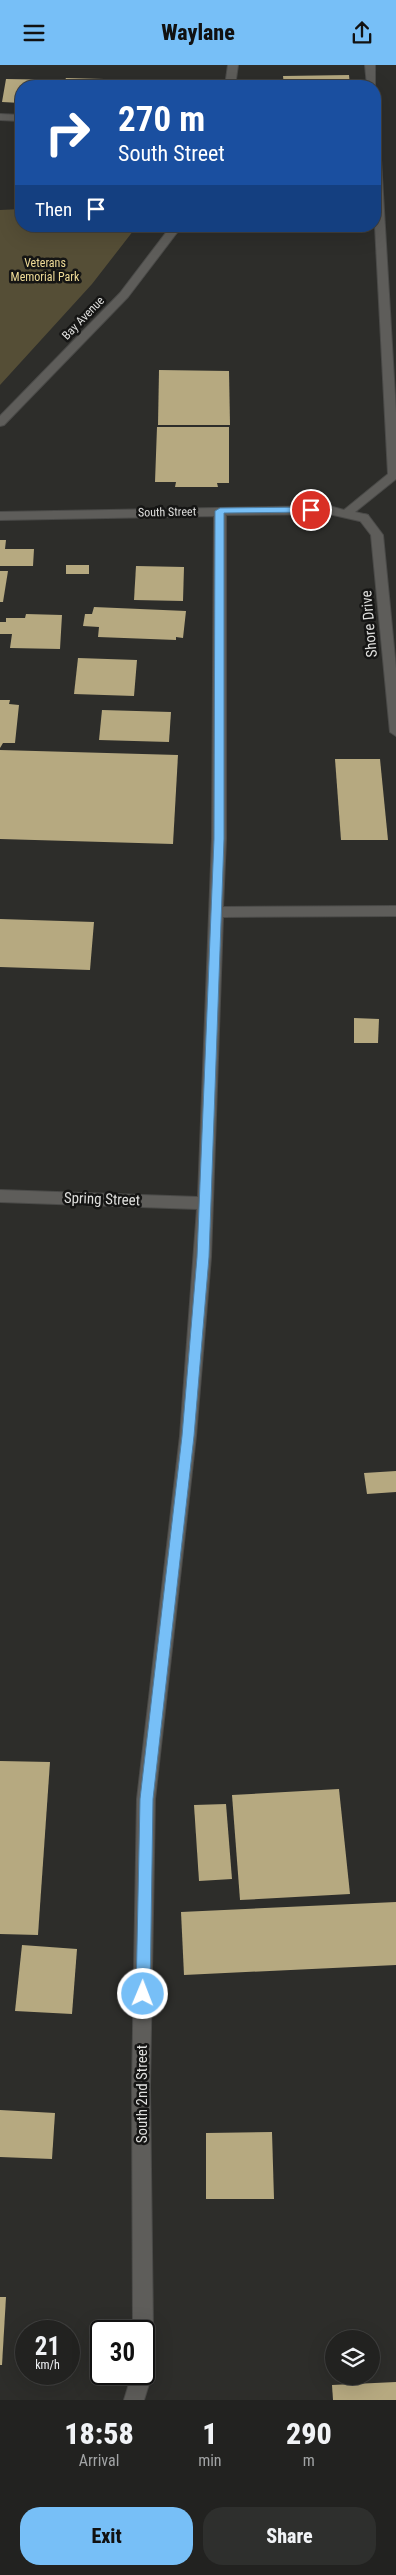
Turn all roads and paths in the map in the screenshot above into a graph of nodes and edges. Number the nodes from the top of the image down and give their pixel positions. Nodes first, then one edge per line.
1 (233, 65) edge
2 (370, 65) edge
3 (231, 80) edge
4 (371, 80) edge
5 (0, 117) edge
6 (15, 117) edge
7 (173, 232) edge
8 (380, 232) edge
9 (0, 423) edge
10 (220, 511) junction
11 (346, 514) junction
12 (0, 515) edge
13 (364, 518) joint
14 (396, 732) edge
15 (396, 911) edge
16 (216, 912) junction
17 (0, 1196) edge
18 (204, 1203) junction
19 (143, 2320) edge
20 (139, 2385) edge
21 (134, 2400) edge

1 - 3 street
2 - 4 street
5 - 6 street
7 - 9 street, Bay Avenue
8 - 11 street
10 - 11 street, South Street
10 - 12 street, South Street
10 - 16 street, South 2nd Street
11 - 13 street, South Street
13 - 14 street, Shore Drive
15 - 16 street
16 - 18 street, South 2nd Street
17 - 18 street, Spring Street
18 - 19 street, South 2nd Street
20 - 21 street

